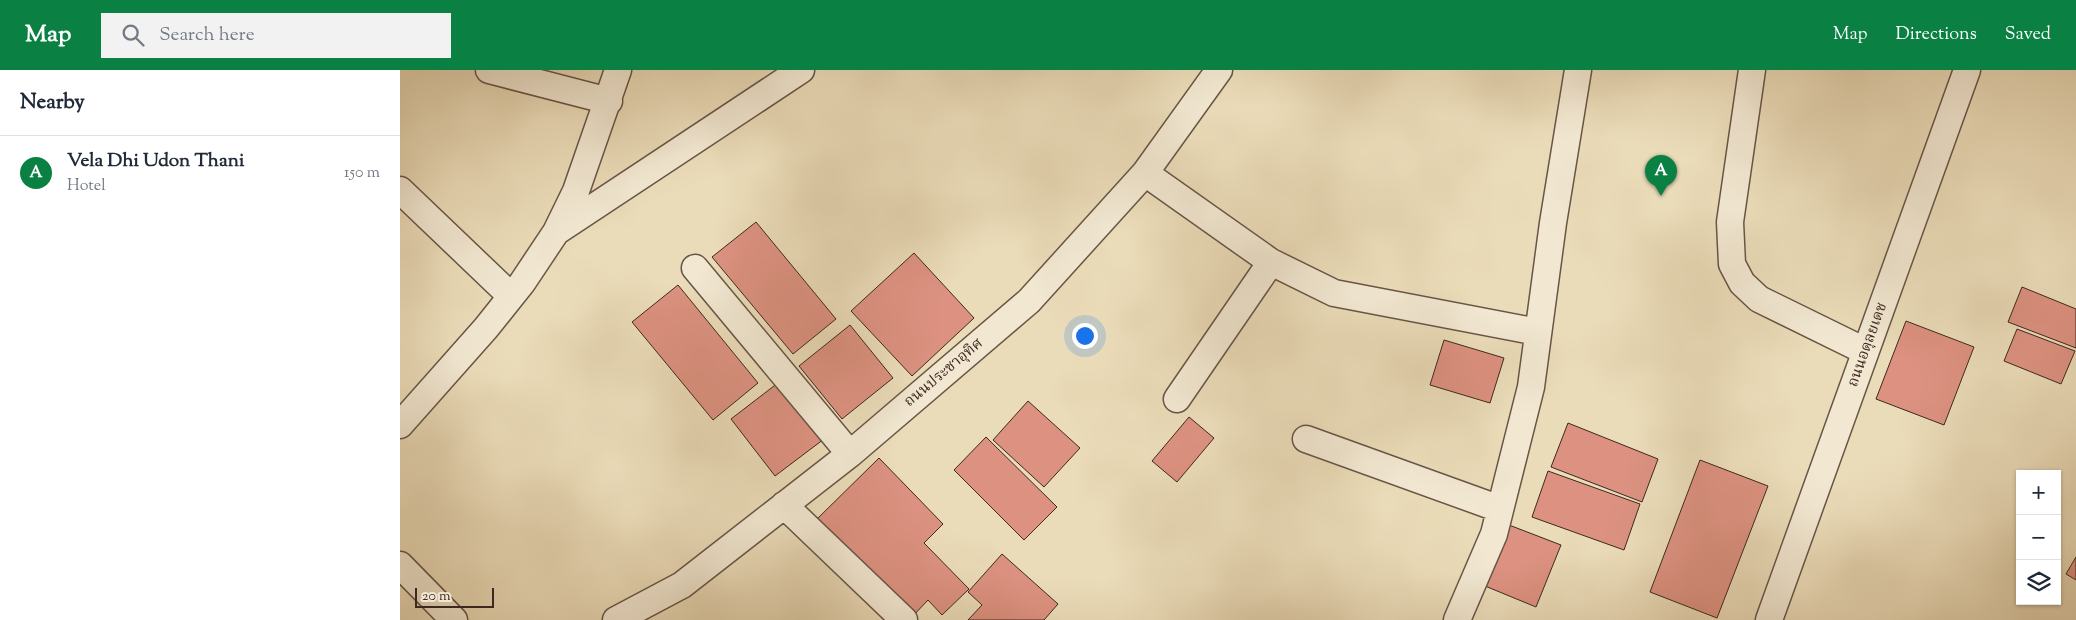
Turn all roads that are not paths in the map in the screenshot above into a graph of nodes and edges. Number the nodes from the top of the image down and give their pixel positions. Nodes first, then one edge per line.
1 (489, 70) edge
2 (618, 70) edge
3 (801, 70) edge
4 (1218, 70) edge
5 (1578, 70) edge
6 (1752, 70) edge
7 (1967, 70) edge
8 (609, 101) junction
9 (1145, 173) junction
10 (400, 190) edge
11 (556, 232) junction
12 (1271, 262) junction
13 (695, 268) dead end
14 (511, 296) junction
15 (1538, 332) junction
16 (1865, 351) junction
17 (1177, 399) dead end
18 (400, 425) edge
19 (1306, 439) dead end
20 (850, 454) junction
21 (784, 505) junction
22 (1500, 509) junction
23 (400, 565) edge
24 (454, 620) edge
25 (616, 620) edge
26 (904, 620) edge
27 (1457, 620) edge
28 (1768, 620) edge

1 - 8 street
2 - 8 street
3 - 11 street
4 - 9 street, ถนนประชาอุทิศ
5 - 15 street
6 - 16 street
7 - 16 street, ถนนอดุลยเดช
8 - 11 street
9 - 12 street
9 - 20 street, ถนนประชาอุทิศ
10 - 14 street
11 - 14 street
12 - 15 street
12 - 17 street
13 - 20 street
14 - 18 street
15 - 22 street
16 - 28 street, ถนนอดุลยเดช
19 - 22 street
20 - 21 street, ถนนประชาอุทิศ
21 - 25 street, ถนนประชาอุทิศ
21 - 26 street
22 - 27 street
23 - 24 street

